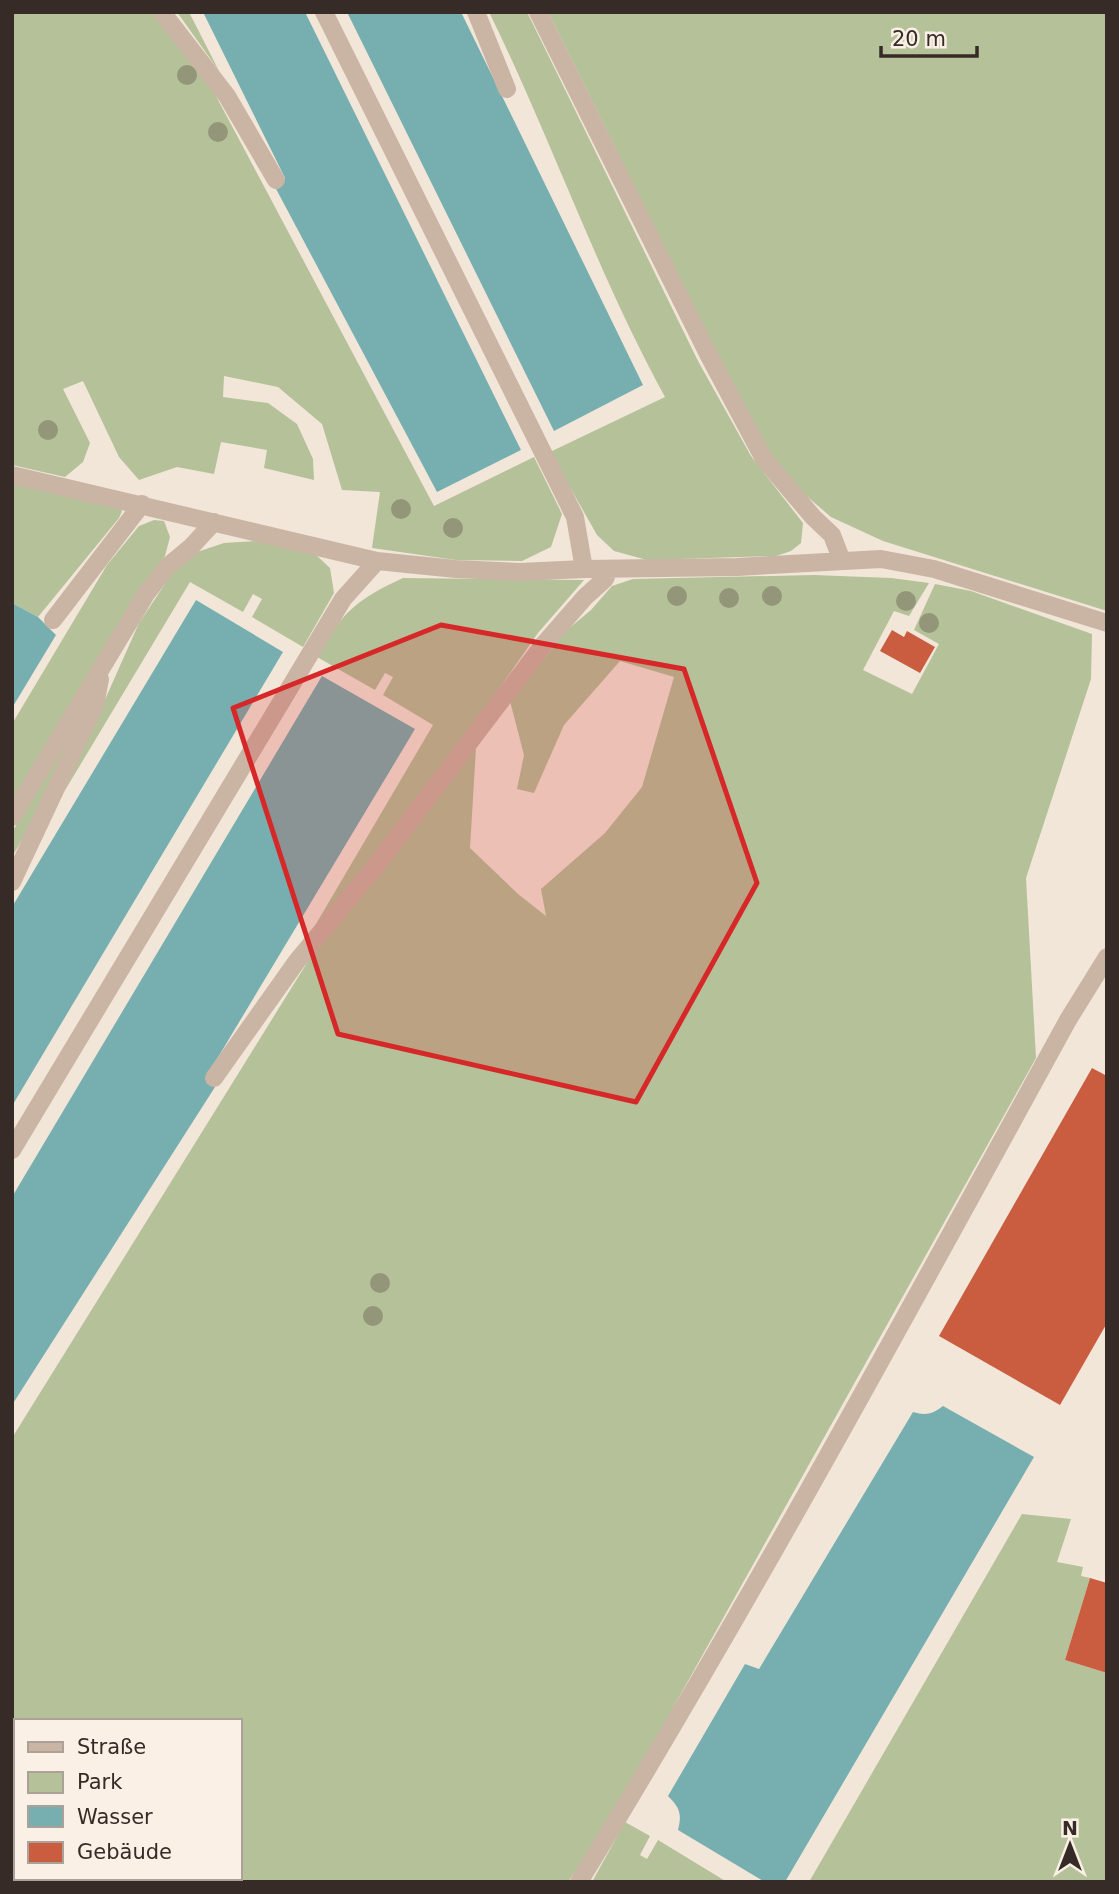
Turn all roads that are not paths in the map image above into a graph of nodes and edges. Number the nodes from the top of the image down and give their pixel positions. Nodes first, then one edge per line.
1 (162, 12) edge
2 (324, 12) edge
3 (476, 12) edge
4 (538, 12) edge
5 (507, 89) dead end
6 (276, 180) dead end
7 (12, 475) edge
8 (142, 504) junction
9 (214, 522) junction
10 (377, 561) junction
11 (842, 561) junction
12 (584, 569) junction
13 (610, 569) junction
14 (53, 620) dead end
15 (1107, 623) edge
16 (102, 669) junction
17 (12, 817) edge
18 (12, 882) edge
19 (1107, 957) edge
20 (214, 1078) dead end
21 (12, 1150) edge
22 (579, 1882) edge

1 - 6 lane
2 - 12 lane
3 - 5 lane
4 - 11 lane
7 - 8 lane
8 - 9 lane
8 - 14 lane
9 - 10 lane
9 - 16 lane
10 - 12 lane
10 - 21 lane
11 - 13 lane
11 - 15 lane
12 - 13 lane
13 - 20 lane
16 - 17 lane
16 - 18 lane
19 - 22 lane

